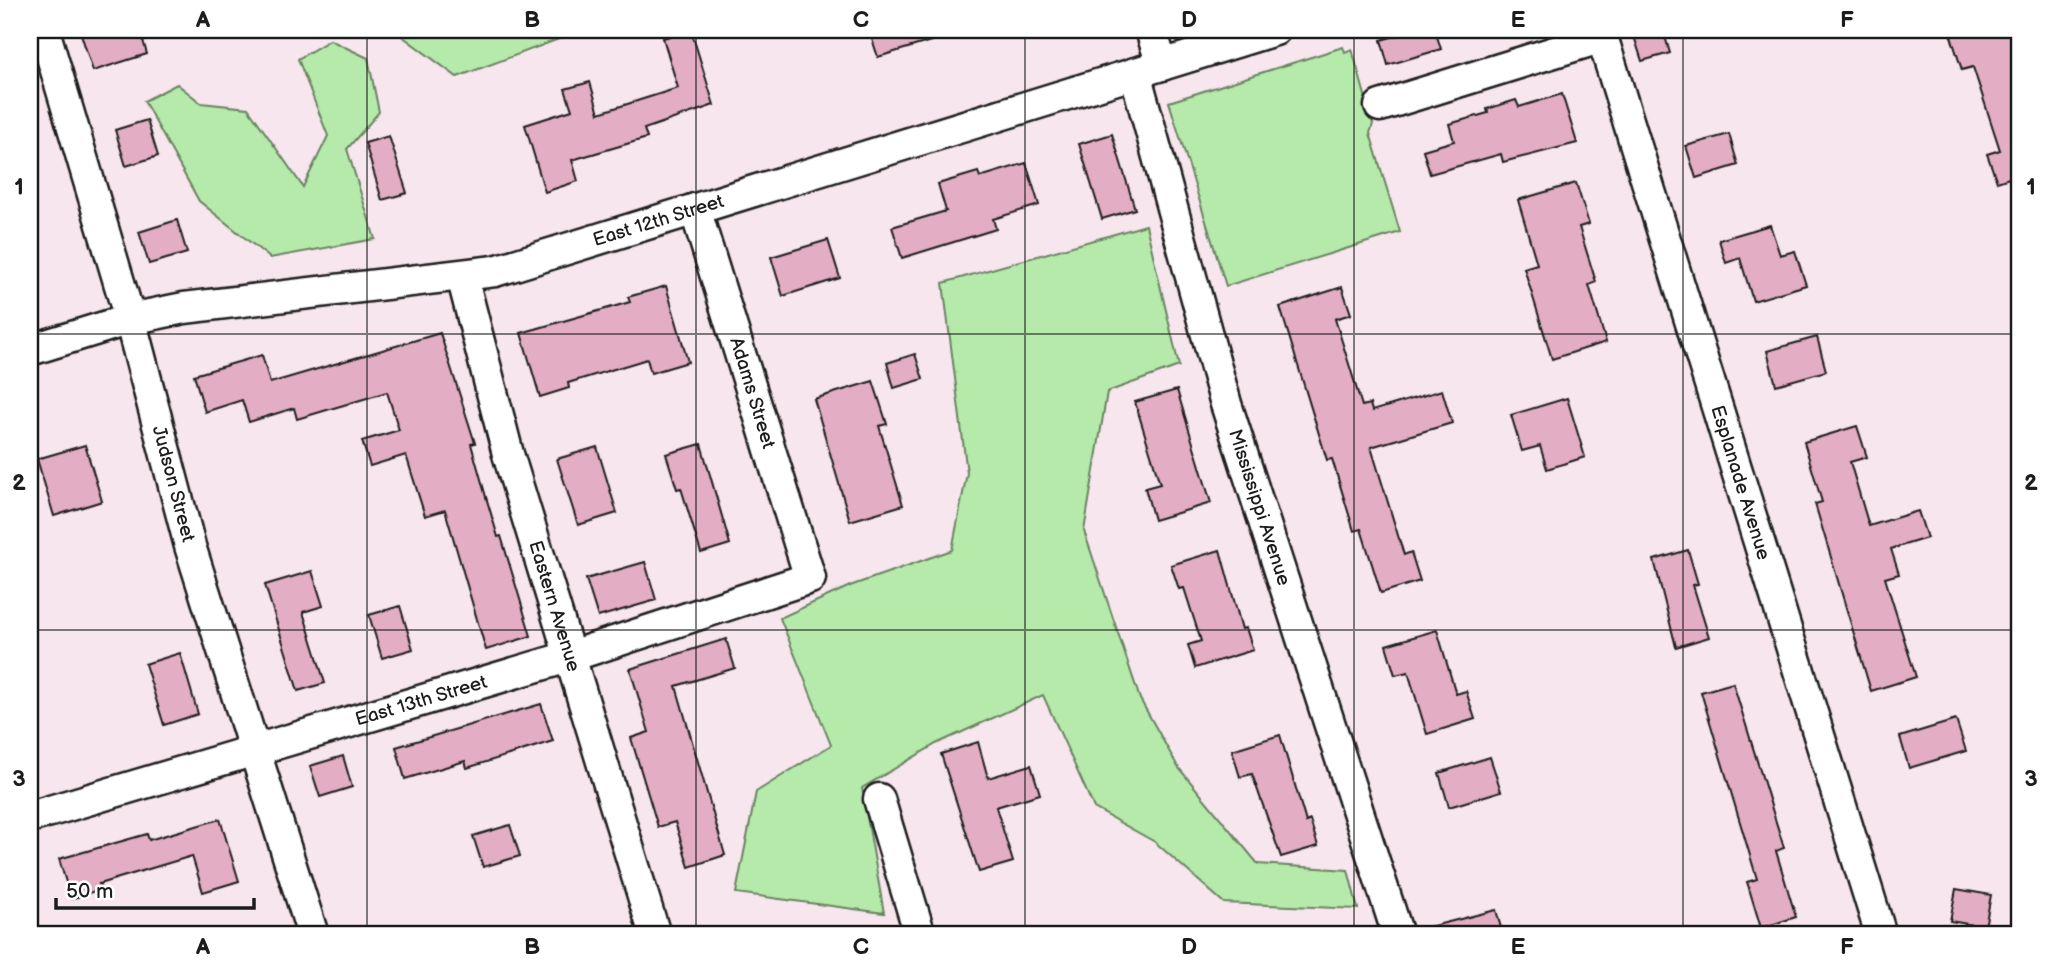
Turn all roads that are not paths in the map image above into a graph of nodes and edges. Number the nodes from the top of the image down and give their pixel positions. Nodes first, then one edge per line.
1 (44, 30) edge
2 (1151, 30) edge
3 (1275, 30) edge
4 (1602, 33) edge
5 (1148, 69) junction
6 (1380, 106) dead end
7 (695, 209) junction
8 (462, 276) junction
9 (130, 319) junction
10 (30, 350) edge
11 (810, 578) joint
12 (568, 657) junction
13 (254, 750) junction
14 (879, 799) dead end
15 (30, 817) edge
16 (313, 935) edge
17 (655, 935) edge
18 (920, 935) edge
19 (1398, 935) edge
20 (1881, 935) edge

1 - 9 street, Judson Street
2 - 5 street, Mississippi Avenue
3 - 5 street, East 12th Street
4 - 6 street
4 - 20 street, Esplanade Avenue
5 - 7 street, East 12th Street
5 - 19 street, Mississippi Avenue
7 - 8 street, East 12th Street
7 - 11 street, Adams Street
8 - 9 street, East 12th Street
8 - 12 street, Eastern Avenue
9 - 10 street, East 12th Street
9 - 13 street, Judson Street
11 - 12 street, East 13th Street
12 - 13 street, East 13th Street
12 - 17 street, Eastern Avenue
13 - 15 street, East 13th Street
13 - 16 street, Judson Street
14 - 18 street

